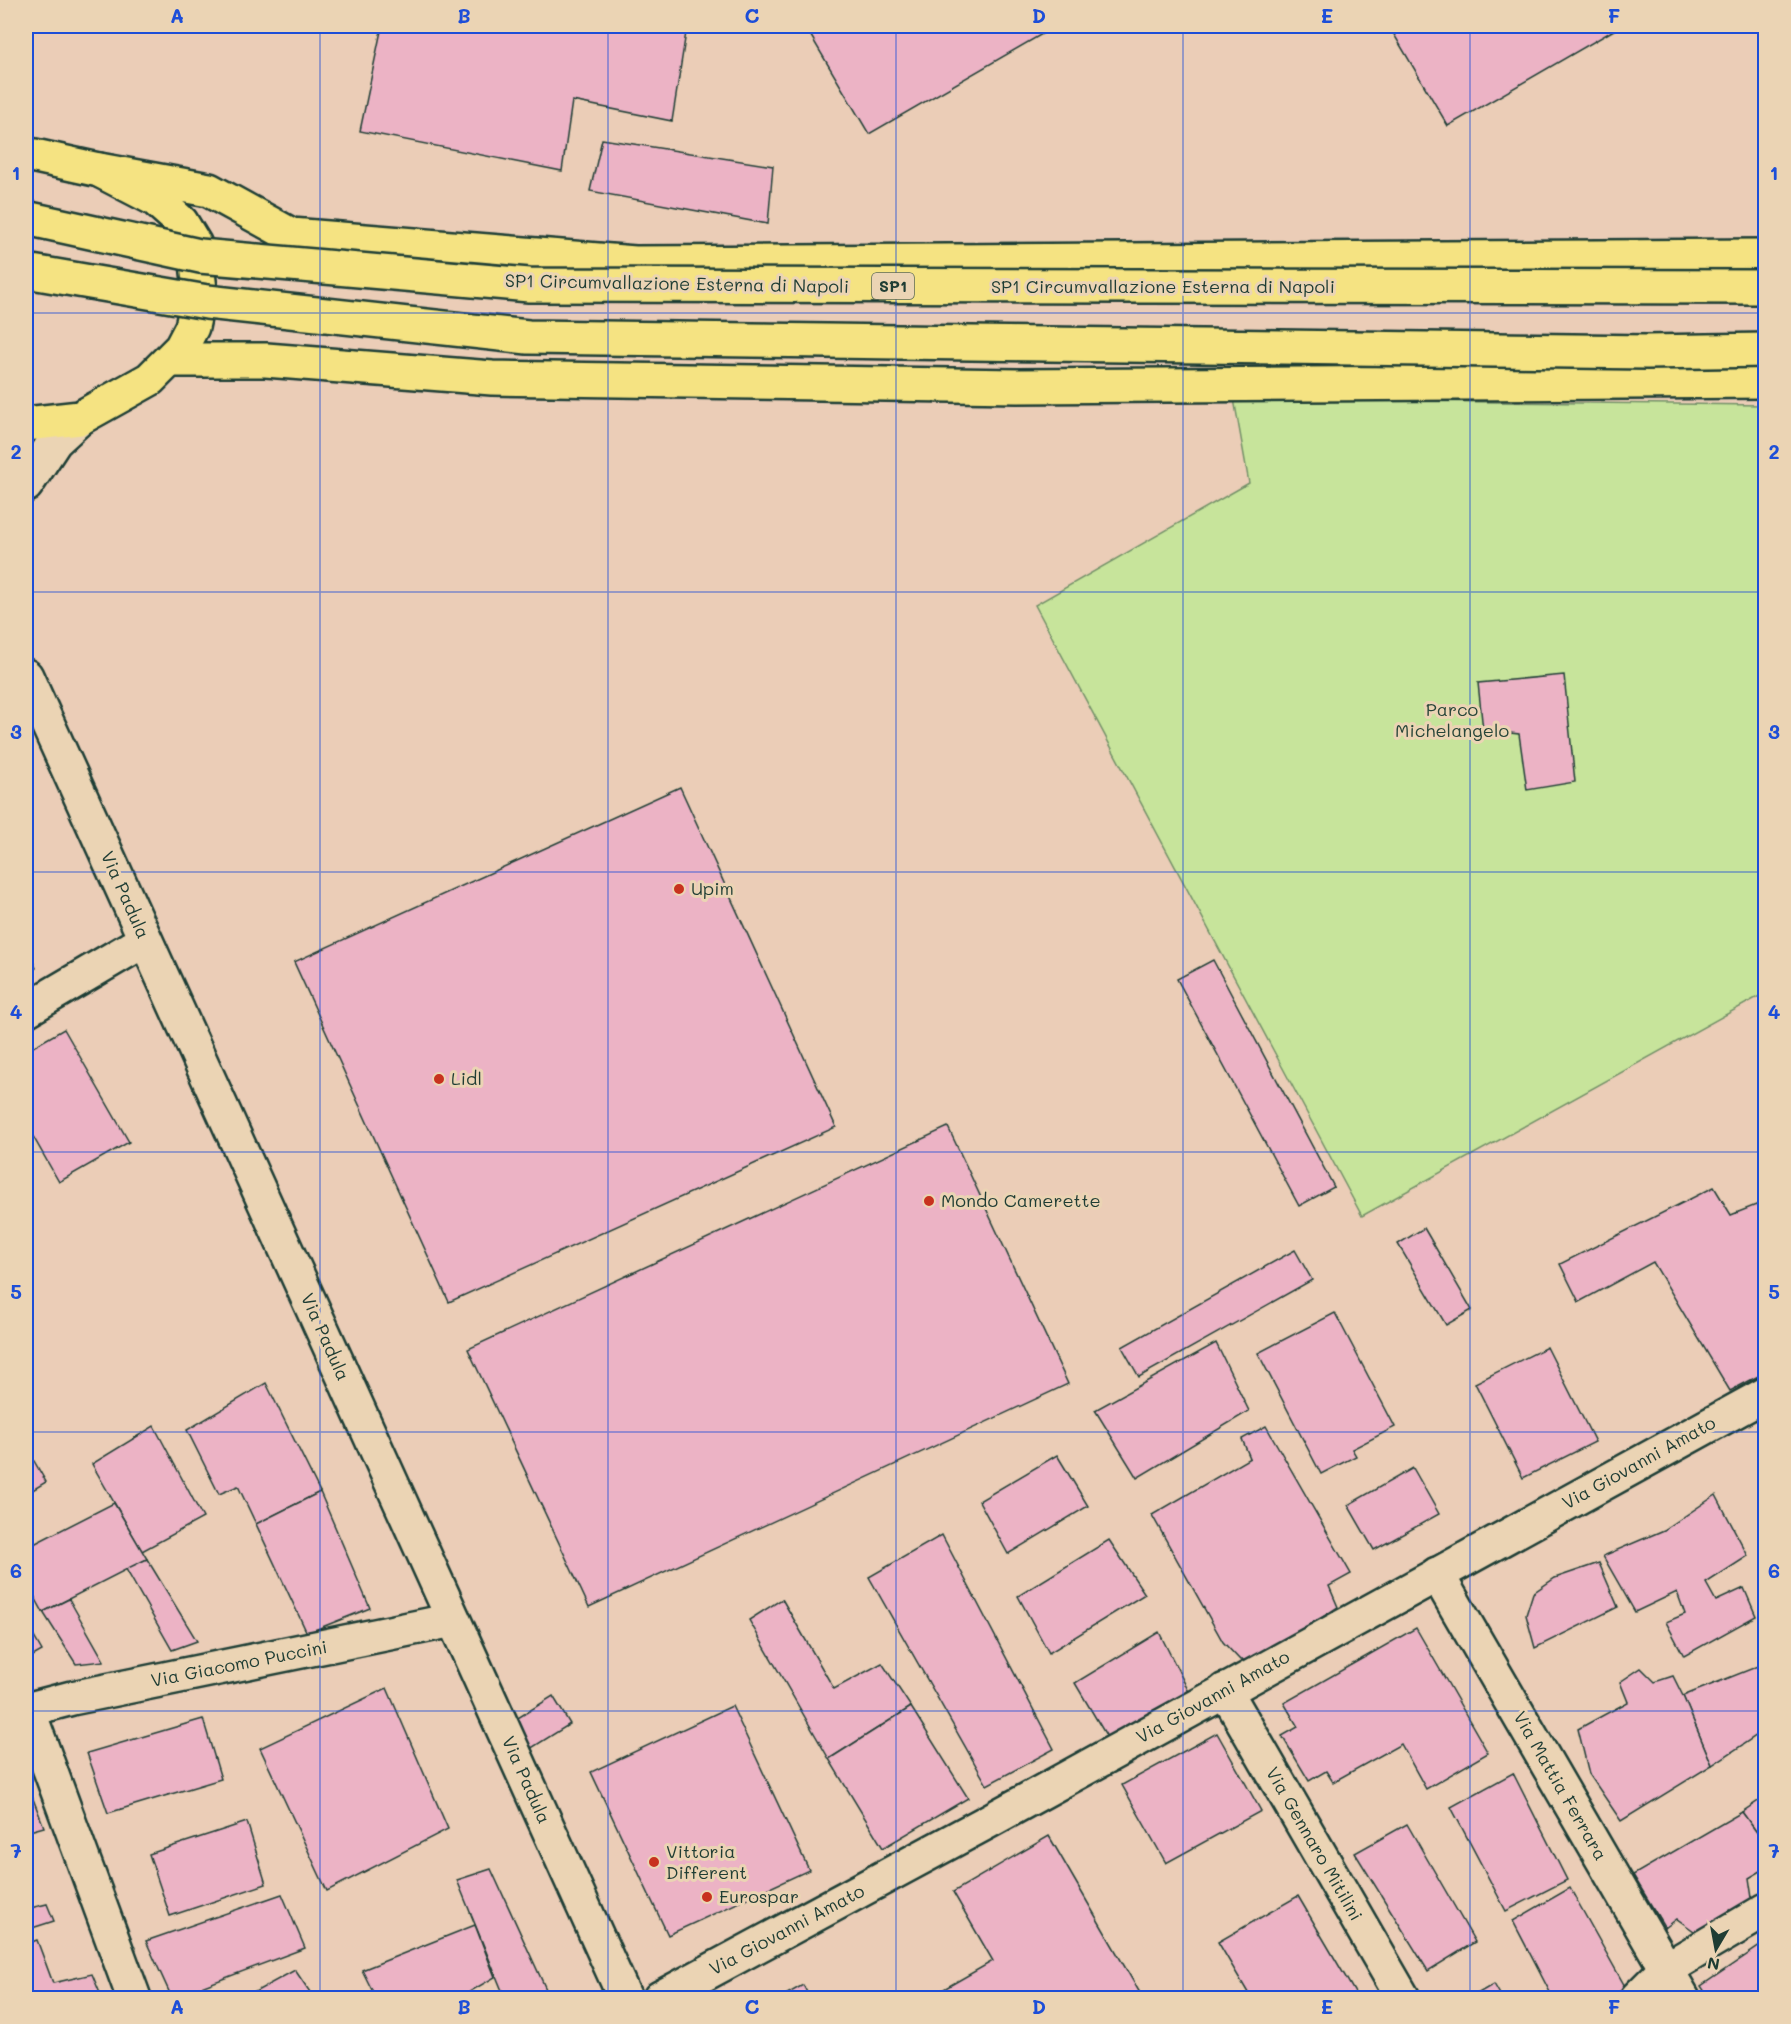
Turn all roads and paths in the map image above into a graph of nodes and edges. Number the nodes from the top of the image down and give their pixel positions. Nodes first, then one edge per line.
1 (26, 154) edge
2 (99, 170) junction
3 (26, 218) edge
4 (1766, 256) edge
5 (26, 271) edge
6 (1766, 287) edge
7 (1766, 350) edge
8 (170, 360) junction
9 (1766, 381) edge
10 (80, 418) junction
11 (26, 424) edge
12 (26, 485) edge
13 (26, 676) edge
14 (145, 940) junction
15 (26, 1010) edge
16 (1766, 1394) edge
17 (1437, 1574) junction
18 (453, 1620) junction
19 (1225, 1690) junction
20 (26, 1710) edge
21 (1766, 1910) edge
22 (1666, 1969) junction
23 (134, 1998) edge
24 (625, 1998) edge
25 (660, 1998) edge
26 (1403, 1998) edge
27 (1637, 1998) edge
28 (1683, 1998) edge

1 - 2 main road
2 - 4 main road
2 - 8 main road
3 - 6 main road, SP1 Circumvallazione Esterna di Napoli / SP1, bridge
5 - 7 main road, bridge
8 - 9 main road
8 - 10 main road
10 - 11 main road
10 - 12 street
13 - 14 street, Via Padula
14 - 15 street
14 - 18 street, Via Padula
16 - 17 street, Via Giovanni Amato
17 - 19 street, Via Giovanni Amato
17 - 22 street, Via Mattia Ferrara
18 - 20 street, Via Giacomo Puccini
18 - 24 street, Via Padula
19 - 25 street, Via Giovanni Amato
19 - 26 street, Via Gennaro Mitilini
20 - 23 street
21 - 22 street
22 - 27 street
22 - 28 street, Via Mattia Ferrara

